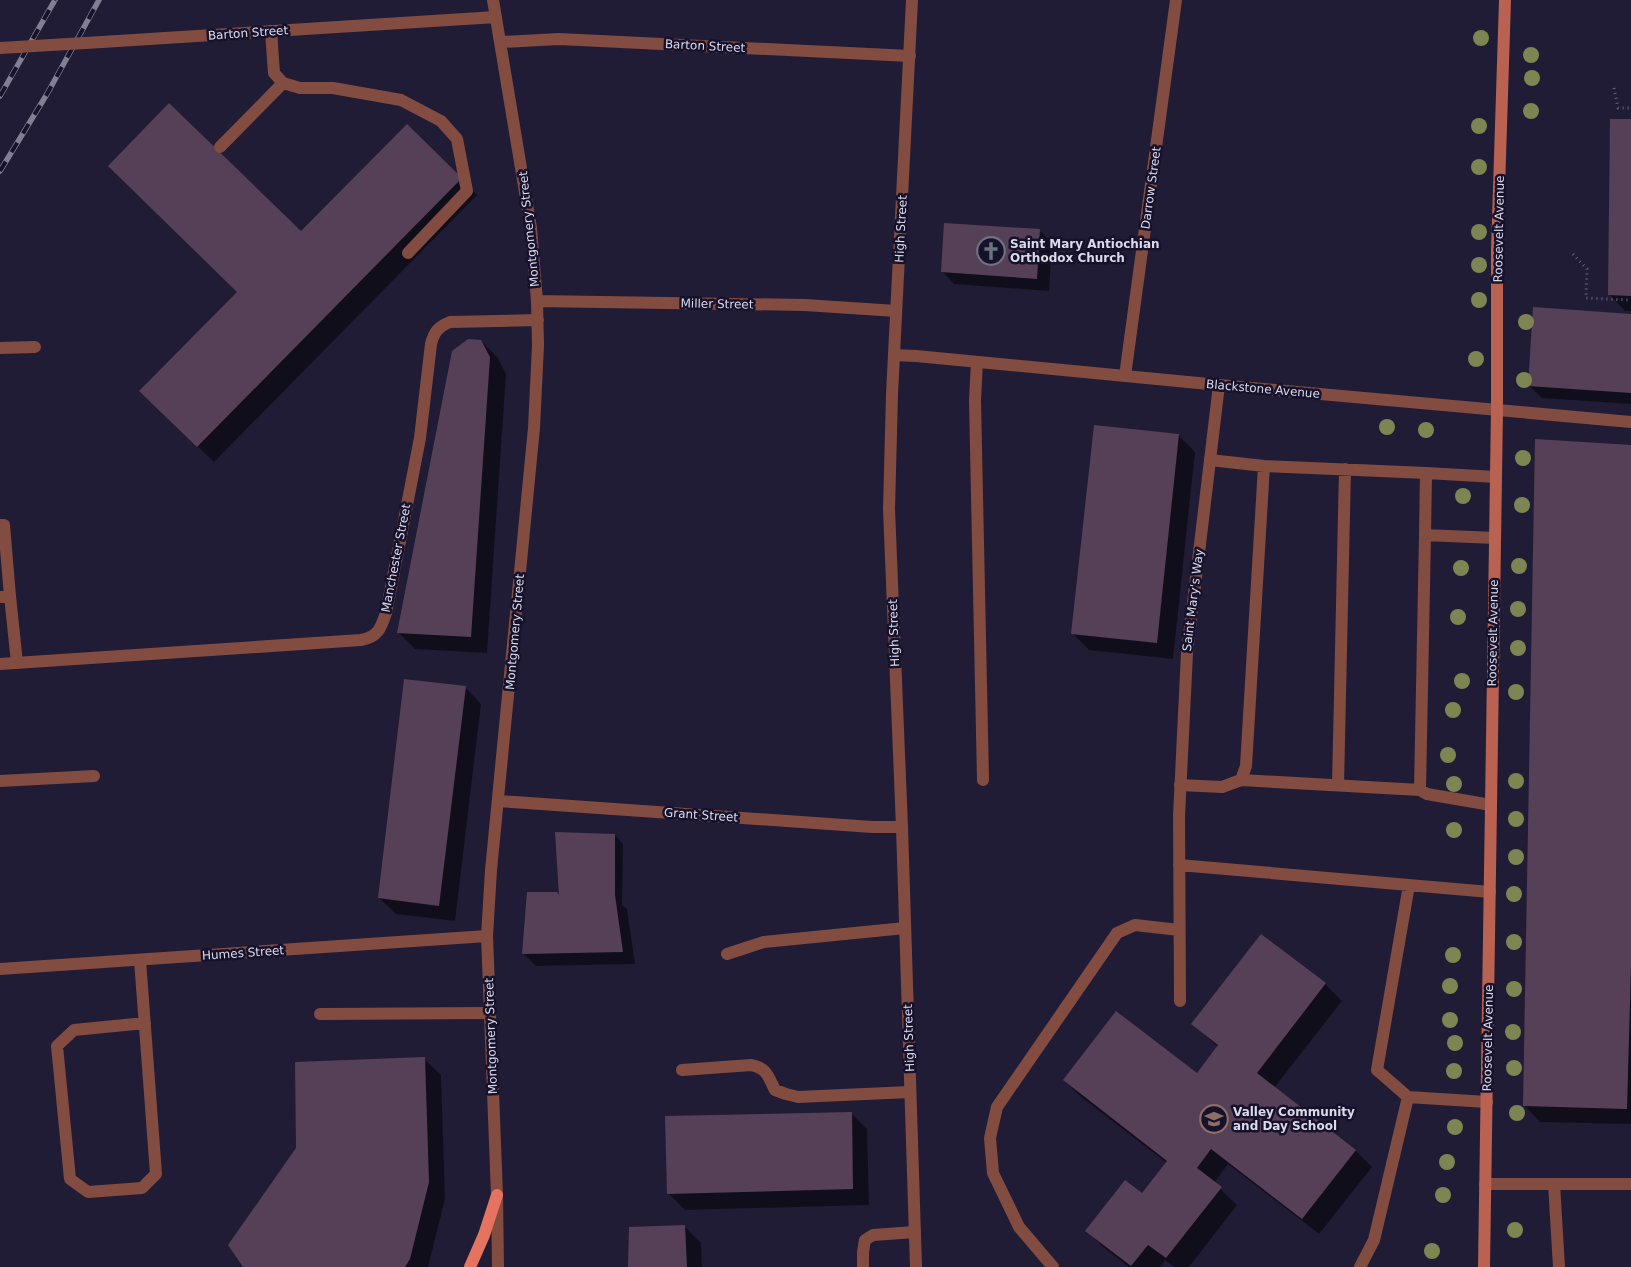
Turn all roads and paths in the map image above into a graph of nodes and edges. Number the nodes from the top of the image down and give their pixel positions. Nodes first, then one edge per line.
1 (493, 0) edge
2 (912, 0) edge
3 (1176, 0) edge
4 (1505, 0) edge
5 (496, 17) junction
6 (271, 31) junction
7 (501, 42) junction
8 (0, 48) edge
9 (910, 56) junction
10 (282, 83) junction
11 (1614, 88) dead end
12 (1631, 108) edge
13 (220, 147) dead end
14 (408, 253) dead end
15 (1573, 254) dead end
16 (537, 301) junction
17 (1631, 301) edge
18 (896, 311) junction
19 (538, 320) junction
20 (35, 347) dead end
21 (0, 348) edge
22 (894, 355) junction
23 (978, 362) junction
24 (1125, 376) junction
25 (1219, 385) junction
26 (1497, 410) junction
27 (1631, 422) edge
28 (1210, 460) junction
29 (1264, 466) junction
30 (1345, 469) junction
31 (1426, 473) junction
32 (1496, 477) junction
33 (0, 525) edge
34 (1425, 536) junction
35 (1495, 538) junction
36 (5, 596) edge
37 (17, 663) junction
38 (0, 664) edge
39 (94, 776) dead end
40 (983, 780) dead end
41 (1241, 780) junction
42 (0, 781) edge
43 (1180, 785) junction
44 (1338, 785) junction
45 (1420, 790) junction
46 (499, 801) junction
47 (1491, 805) junction
48 (902, 827) junction
49 (1179, 865) junction
50 (1409, 885) junction
51 (1490, 892) junction
52 (905, 928) junction
53 (1179, 930) junction
54 (487, 936) junction
55 (727, 954) dead end
56 (140, 960) junction
57 (0, 969) edge
58 (1180, 1001) dead end
59 (490, 1013) junction
60 (320, 1014) dead end
61 (145, 1023) junction
62 (682, 1070) dead end
63 (910, 1092) junction
64 (1408, 1097) junction
65 (1487, 1102) junction
66 (1485, 1184) junction
67 (1554, 1184) junction
68 (1631, 1184) edge
69 (497, 1195) junction
70 (915, 1232) junction
71 (470, 1267) edge
72 (498, 1267) edge
73 (863, 1267) edge
74 (916, 1267) edge
75 (1054, 1267) edge
76 (1360, 1267) edge
77 (1484, 1267) edge
78 (1559, 1267) edge

1 - 5 street, Montgomery Street
2 - 9 street, High Street
3 - 24 street, Darrow Street
4 - 26 main road, Roosevelt Avenue
5 - 6 street, Barton Street
5 - 7 street, Montgomery Street
6 - 8 street, Barton Street, bridge
6 - 10 street
7 - 9 street, Barton Street
7 - 16 street, Montgomery Street
9 - 18 street, High Street
10 - 13 street
10 - 14 street
11 - 12 path
15 - 17 path
16 - 18 street, Miller Street
16 - 19 street, Montgomery Street
18 - 22 street, High Street
19 - 37 street, Manchester Street
19 - 46 street, Montgomery Street
20 - 21 street
22 - 23 street, Blackstone Avenue
22 - 48 street, High Street
23 - 24 street, Blackstone Avenue
23 - 40 street
24 - 25 street, Blackstone Avenue
25 - 26 street, Blackstone Avenue
25 - 28 street, Saint Mary's Way
26 - 27 street, Blackstone Avenue
26 - 32 main road, Roosevelt Avenue
28 - 29 street
28 - 43 street, Saint Mary's Way
29 - 30 street
29 - 41 street
30 - 31 street
30 - 44 street
31 - 32 street
31 - 34 street
32 - 35 main road, Roosevelt Avenue
33 - 36 street
34 - 35 street
34 - 45 street
35 - 47 main road, Roosevelt Avenue
36 - 37 street
37 - 38 street, Manchester Street
39 - 42 street
41 - 43 street
41 - 44 street
43 - 49 street, Saint Mary's Way
44 - 45 street
45 - 47 street
46 - 48 street, Grant Street
46 - 54 street, Montgomery Street
47 - 51 main road, Roosevelt Avenue
48 - 52 street, High Street
49 - 50 street
49 - 53 street, Saint Mary's Way
50 - 51 street
50 - 64 street
51 - 65 main road, Roosevelt Avenue
52 - 55 street
52 - 63 street, High Street
53 - 58 street, Saint Mary's Way
53 - 75 street
54 - 56 street, Humes Street
54 - 59 street, Montgomery Street
56 - 57 street, Humes Street
56 - 61 street
59 - 60 street
59 - 69 street, Montgomery Street
61 - 61 street
62 - 63 street
63 - 70 street, High Street
64 - 65 street
64 - 76 street
65 - 66 main road, Roosevelt Avenue
66 - 67 street
66 - 77 main road, Roosevelt Avenue
67 - 68 street
67 - 78 street
69 - 71 main road
69 - 72 street, Montgomery Street
70 - 73 street
70 - 74 street, High Street

